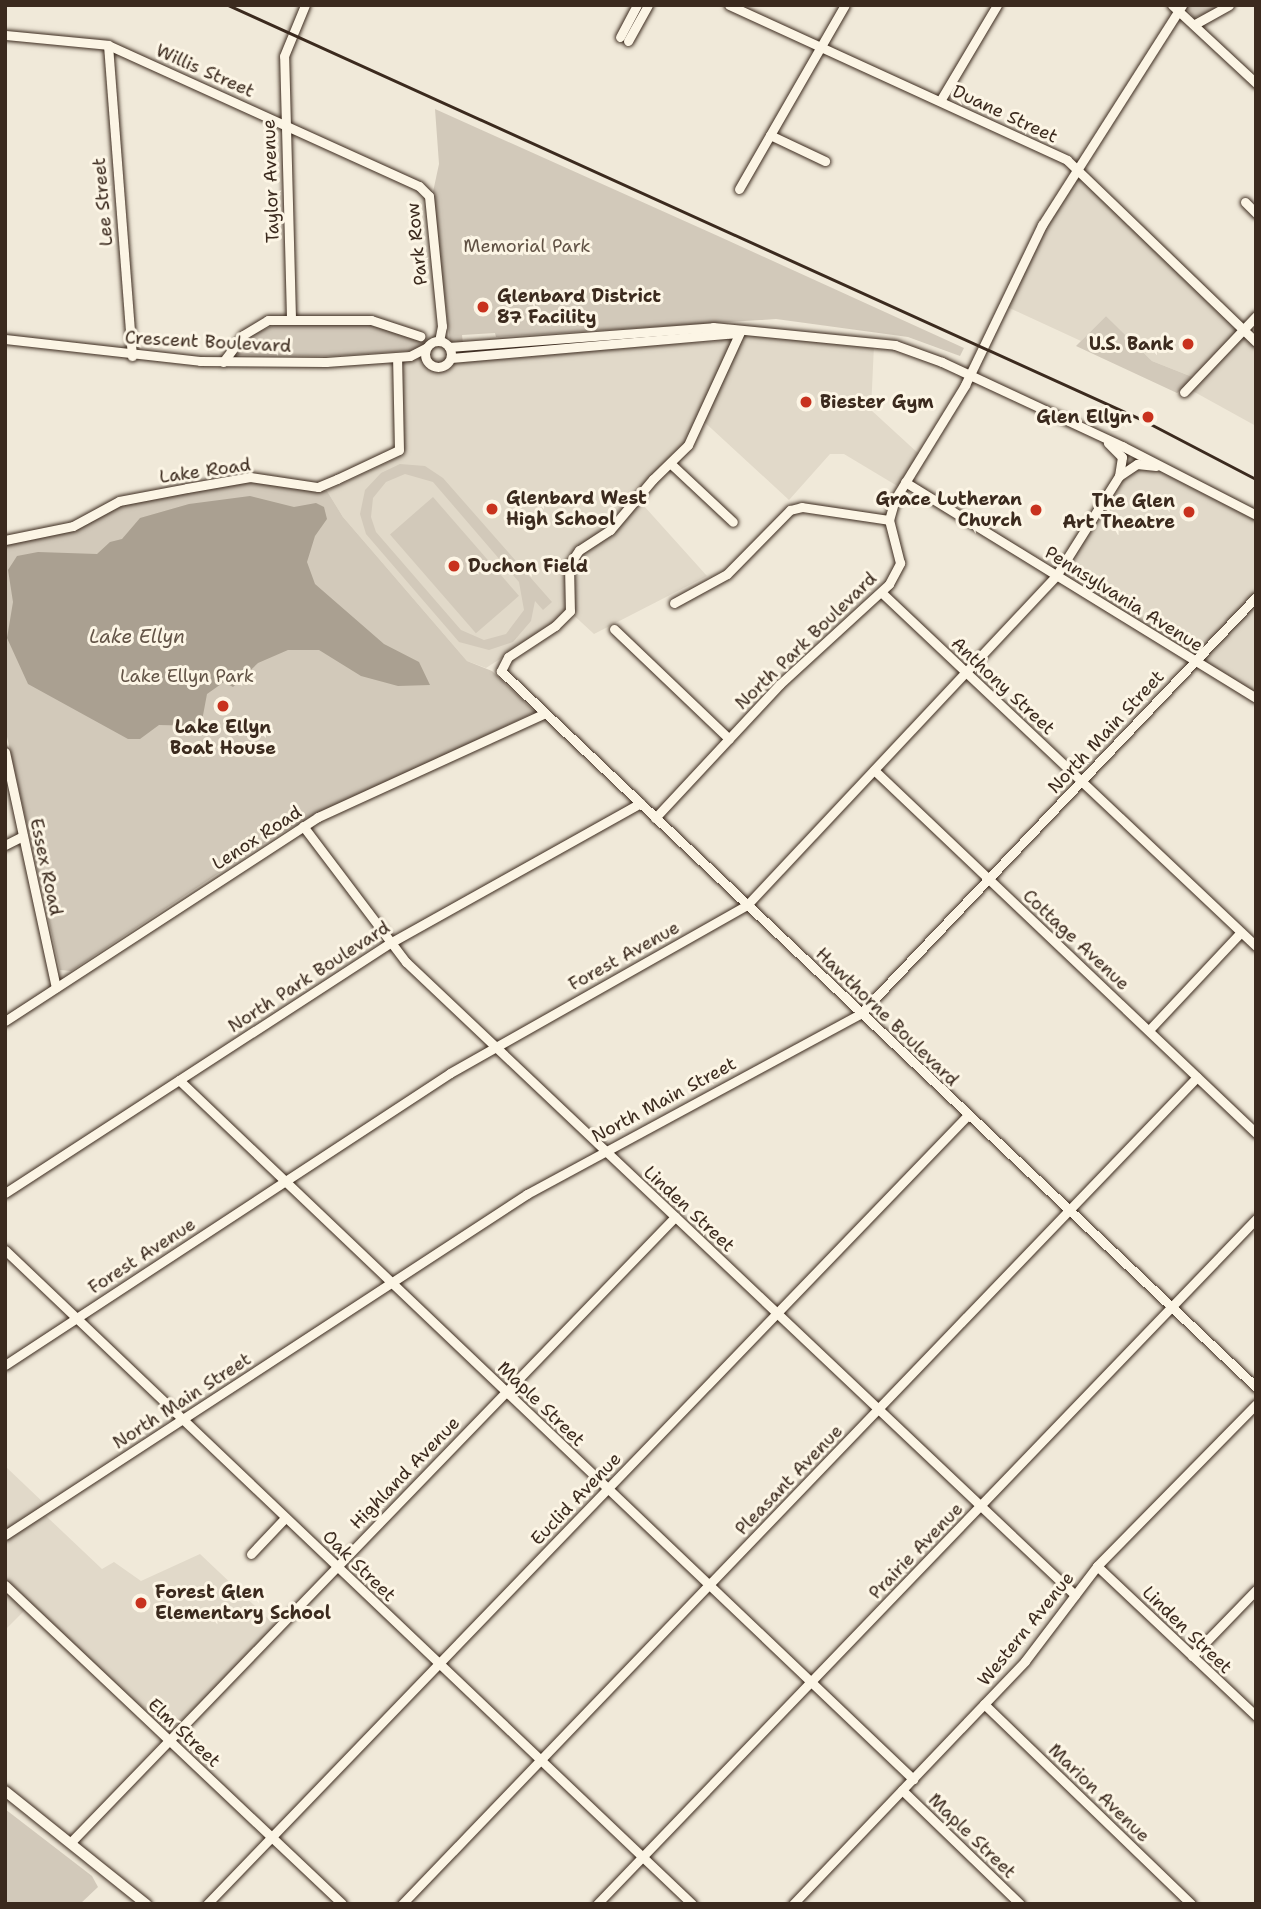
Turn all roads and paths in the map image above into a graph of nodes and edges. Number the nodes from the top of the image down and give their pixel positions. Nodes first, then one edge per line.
1 (305, 5) edge
2 (637, 5) edge
3 (648, 5) edge
4 (729, 5) edge
5 (845, 5) edge
6 (997, 5) edge
7 (1228, 5) edge
8 (1178, 6) edge
9 (1195, 24) junction
10 (5, 35) edge
11 (107, 45) junction
12 (820, 47) junction
13 (1256, 83) edge
14 (940, 101) junction
15 (285, 125) junction
16 (770, 135) junction
17 (825, 161) dead end
18 (1075, 169) junction
19 (384, 170) joint
20 (739, 189) dead end
21 (1245, 202) dead end
22 (1256, 213) edge
23 (1256, 316) edge
24 (291, 318) junction
25 (1243, 330) junction
26 (740, 332) junction
27 (5, 339) edge
28 (1256, 342) edge
29 (432, 344) junction
30 (449, 347) junction
31 (132, 356) junction
32 (410, 356) junction
33 (397, 357) junction
34 (451, 358) junction
35 (223, 362) junction
36 (427, 362) junction
37 (969, 375) junction
38 (1184, 392) dead end
39 (1108, 443) junction
40 (670, 463) junction
41 (1167, 470) junction
42 (1119, 476) junction
43 (905, 482) junction
44 (1256, 515) edge
45 (889, 520) junction
46 (733, 522) dead end
47 (5, 540) edge
48 (1056, 576) junction
49 (881, 592) junction
50 (1256, 597) edge
51 (674, 603) dead end
52 (614, 629) dead end
53 (1195, 661) junction
54 (966, 672) junction
55 (1256, 698) edge
56 (543, 714) junction
57 (729, 738) junction
58 (5, 752) edge
59 (874, 770) junction
60 (1081, 781) junction
61 (639, 803) junction
62 (655, 818) junction
63 (303, 826) junction
64 (23, 836) junction
65 (5, 845) edge
66 (989, 879) junction
67 (747, 905) junction
68 (1241, 932) junction
69 (390, 943) junction
70 (1256, 946) edge
71 (56, 988) junction
72 (860, 1014) junction
73 (5, 1021) edge
74 (1149, 1030) junction
75 (496, 1047) junction
76 (1197, 1077) junction
77 (179, 1080) junction
78 (967, 1116) junction
79 (1256, 1133) edge
80 (604, 1150) junction
81 (285, 1181) junction
82 (5, 1193) edge
83 (1069, 1213) junction
84 (675, 1217) junction
85 (1256, 1219) edge
86 (5, 1250) edge
87 (391, 1283) junction
88 (1171, 1310) junction
89 (777, 1313) junction
90 (76, 1318) junction
91 (5, 1365) edge
92 (1256, 1387) edge
93 (506, 1392) junction
94 (1256, 1404) edge
95 (879, 1410) junction
96 (182, 1420) junction
97 (607, 1489) junction
98 (981, 1507) junction
99 (285, 1518) junction
100 (5, 1535) edge
101 (251, 1554) dead end
102 (1097, 1566) junction
103 (337, 1567) junction
104 (5, 1585) edge
105 (709, 1586) junction
106 (1256, 1590) edge
107 (1075, 1595) junction
108 (1192, 1656) junction
109 (438, 1663) junction
110 (811, 1682) junction
111 (984, 1704) junction
112 (1256, 1716) edge
113 (170, 1741) junction
114 (540, 1760) junction
115 (913, 1779) junction
116 (902, 1790) junction
117 (5, 1791) edge
118 (271, 1837) junction
119 (71, 1843) junction
120 (643, 1857) junction
121 (146, 1904) edge
122 (207, 1904) edge
123 (342, 1904) edge
124 (402, 1904) edge
125 (597, 1904) edge
126 (692, 1904) edge
127 (793, 1904) edge
128 (1020, 1904) edge
129 (1191, 1904) edge

1 - 15 street, Taylor Avenue
2 - 3 street
4 - 12 street, Duane Street
5 - 12 street
6 - 14 street
7 - 9 street
8 - 9 street
8 - 18 street
9 - 13 street
10 - 11 street, Willis Street
11 - 15 street, Willis Street
11 - 31 street, Lee Street
12 - 14 street, Duane Street
12 - 16 street
14 - 18 street, Duane Street
15 - 19 street, Willis Street
15 - 24 street, Taylor Avenue
16 - 17 street
16 - 20 street
18 - 25 street, Duane Street
18 - 37 street
19 - 29 street, Park Row
21 - 22 street
23 - 25 street
24 - 29 street
24 - 35 street
25 - 28 street, Duane Street
25 - 38 street
26 - 30 street
26 - 34 street
26 - 37 street
26 - 40 street
27 - 31 street, Crescent Boulevard
29 - 30 street
29 - 32 street, Crescent Boulevard
29 - 36 street
30 - 34 street
31 - 35 street, Crescent Boulevard
32 - 33 street, Crescent Boulevard
32 - 36 street, Crescent Boulevard
33 - 35 street, Crescent Boulevard
33 - 47 street, Lake Road
34 - 36 street
37 - 39 street
37 - 43 street
39 - 41 street
39 - 42 street
40 - 46 street
40 - 56 street, Hawthorne Boulevard
41 - 42 street
41 - 44 street
42 - 48 street, Forest Avenue
43 - 45 street
43 - 48 street, Pennsylvania Avenue
45 - 49 street, North Park Boulevard
45 - 51 street
48 - 53 street, Pennsylvania Avenue
48 - 54 street, Forest Avenue
49 - 54 street, Anthony Street
49 - 57 street, North Park Boulevard
50 - 53 street, North Main Street
52 - 57 street
53 - 55 street, Pennsylvania Avenue
53 - 60 street, North Main Street
54 - 59 street, Forest Avenue
54 - 60 street, Anthony Street
56 - 61 street, Hawthorne Boulevard
56 - 63 street, Lenox Road
57 - 62 street, North Park Boulevard
58 - 64 street, Essex Road
59 - 66 street, Cottage Avenue
59 - 67 street, Forest Avenue
60 - 66 street, North Main Street
60 - 68 street, Anthony Street
61 - 62 street, Hawthorne Boulevard
61 - 69 street, North Park Boulevard
62 - 67 street, Hawthorne Boulevard
63 - 69 street, Linden Street
63 - 71 street, Lenox Road
64 - 65 street
64 - 71 street, Essex Road
66 - 72 street, North Main Street
66 - 74 street, Cottage Avenue
67 - 72 street, Hawthorne Boulevard
67 - 75 street, Forest Avenue
68 - 70 street, Anthony Street
68 - 74 street
69 - 75 street, Linden Street
69 - 77 street, North Park Boulevard
71 - 73 street, Lenox Road
72 - 78 street, Hawthorne Boulevard
72 - 80 street, North Main Street
74 - 76 street, Cottage Avenue
75 - 80 street, Linden Street
75 - 81 street, Forest Avenue
76 - 79 street, Cottage Avenue
76 - 83 street, Pleasant Avenue
77 - 81 street, Maple Street
77 - 82 street, North Park Boulevard
78 - 83 street, Hawthorne Boulevard
78 - 89 street, Euclid Avenue
80 - 84 street, Linden Street
80 - 87 street, North Main Street
81 - 87 street, Maple Street
81 - 90 street, Forest Avenue
83 - 88 street, Hawthorne Boulevard
83 - 95 street, Pleasant Avenue
84 - 89 street, Linden Street
84 - 93 street, Highland Avenue
85 - 88 street, Prairie Avenue
86 - 90 street, Oak Street
87 - 93 street, Maple Street
87 - 96 street, North Main Street
88 - 92 street, Hawthorne Boulevard
88 - 98 street, Prairie Avenue
89 - 95 street, Linden Street
89 - 97 street, Euclid Avenue
90 - 91 street, Forest Avenue
90 - 96 street, Oak Street
93 - 97 street, Maple Street
93 - 103 street, Highland Avenue
94 - 102 street, Western Avenue
95 - 98 street, Linden Street
95 - 105 street, Pleasant Avenue
96 - 99 street, Oak Street
96 - 100 street, North Main Street
97 - 105 street, Maple Street
97 - 109 street, Euclid Avenue
98 - 107 street, Linden Street
98 - 110 street, Prairie Avenue
99 - 101 street
99 - 103 street, Oak Street
102 - 107 street, Western Avenue
102 - 108 street, Linden Street
103 - 109 street, Oak Street
103 - 113 street, Highland Avenue
104 - 113 street, Elm Street
105 - 110 street, Maple Street
105 - 114 street, Pleasant Avenue
106 - 108 street
107 - 111 street, Western Avenue
108 - 112 street, Linden Street
109 - 114 street, Oak Street
109 - 118 street, Euclid Avenue
110 - 115 street, Maple Street
110 - 120 street, Prairie Avenue
111 - 115 street, Western Avenue
111 - 129 street, Marion Avenue
113 - 118 street, Elm Street
113 - 119 street, Highland Avenue
114 - 120 street, Oak Street
114 - 124 street, Pleasant Avenue
115 - 116 street, Western Avenue
116 - 127 street, Western Avenue
116 - 128 street, Maple Street
117 - 119 main road
118 - 122 street, Euclid Avenue
118 - 123 street, Elm Street
119 - 121 main road
120 - 125 street, Prairie Avenue
120 - 126 street, Oak Street

